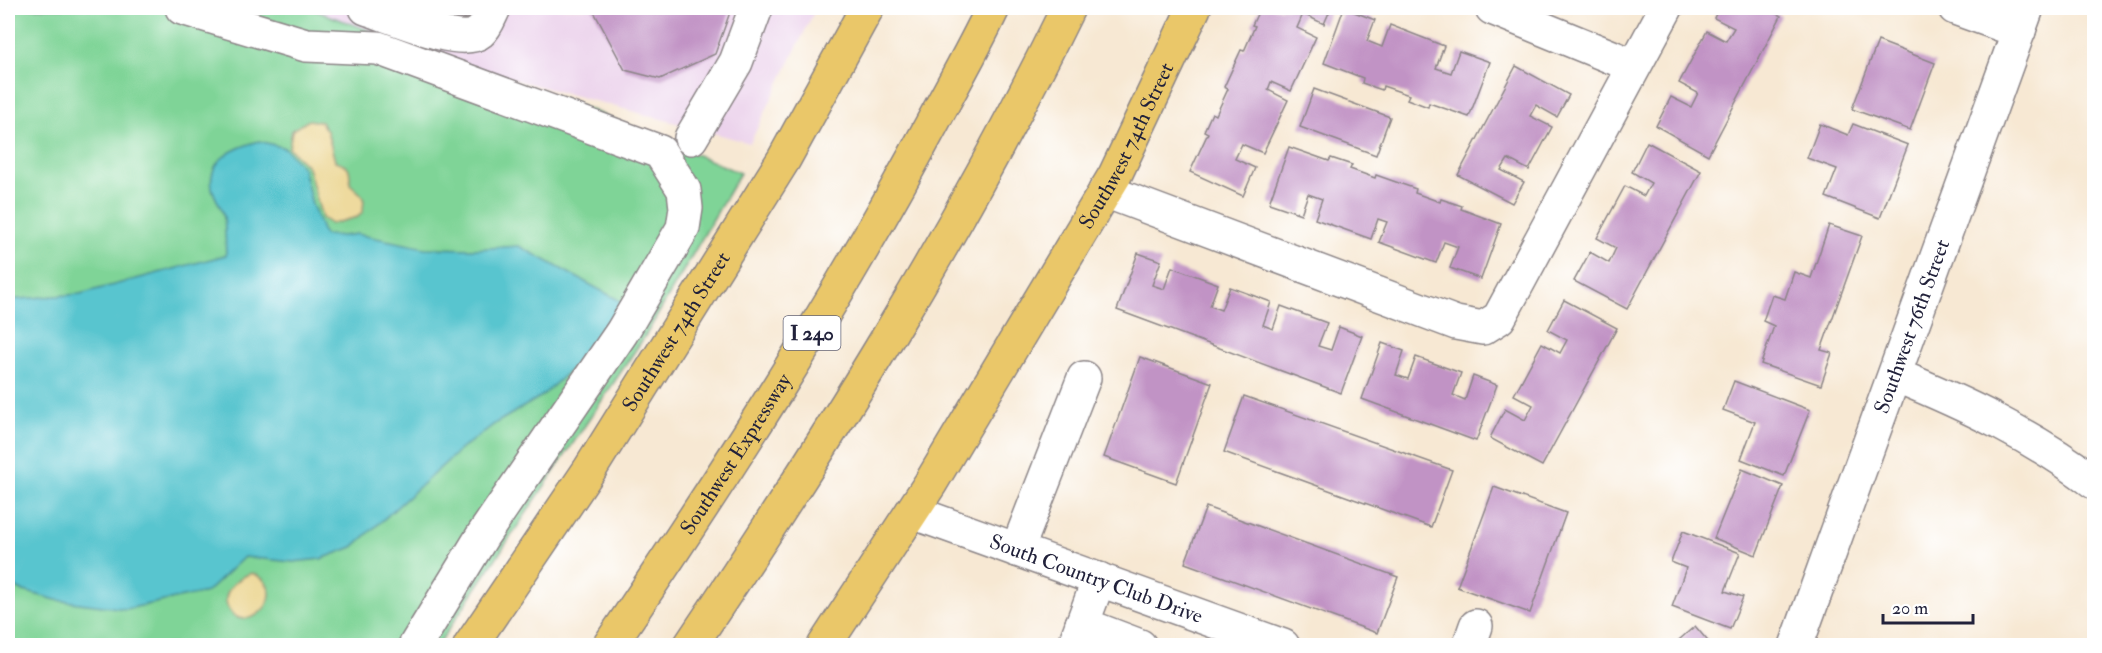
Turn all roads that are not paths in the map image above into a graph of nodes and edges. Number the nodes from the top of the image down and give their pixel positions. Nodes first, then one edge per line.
1 (182, 8) edge
2 (366, 8) edge
3 (494, 8) edge
4 (756, 8) edge
5 (867, 8) edge
6 (993, 8) edge
7 (1068, 8) edge
8 (1194, 8) edge
9 (1492, 8) edge
10 (1666, 8) edge
11 (1955, 8) edge
12 (2023, 19) edge
13 (1634, 66) junction
14 (691, 138) dead end
15 (1105, 191) junction
16 (1895, 375) junction
17 (1084, 378) dead end
18 (2094, 482) edge
19 (912, 512) junction
20 (1017, 550) junction
21 (1099, 579) junction
22 (1078, 635) edge
23 (415, 645) edge
24 (470, 645) edge
25 (609, 645) edge
26 (690, 645) edge
27 (825, 645) edge
28 (1140, 645) edge
29 (1283, 645) edge
30 (1797, 645) edge

1 - 23 street
2 - 3 street
4 - 14 street
5 - 24 main road, Southwest 74th Street
6 - 25 main road, Southwest Expressway / I 240
7 - 26 main road
8 - 15 main road, Southwest 74th Street
9 - 13 street
10 - 13 street
11 - 12 street
12 - 16 street, Southwest 76th Street
13 - 15 street
15 - 19 main road, Southwest 74th Street
16 - 18 street
16 - 30 street, Southwest 76th Street
17 - 20 street
19 - 20 street, South Country Club Drive
19 - 27 main road, Southwest 74th Street
20 - 21 street, South Country Club Drive
21 - 22 street
21 - 29 street, South Country Club Drive
22 - 28 street

